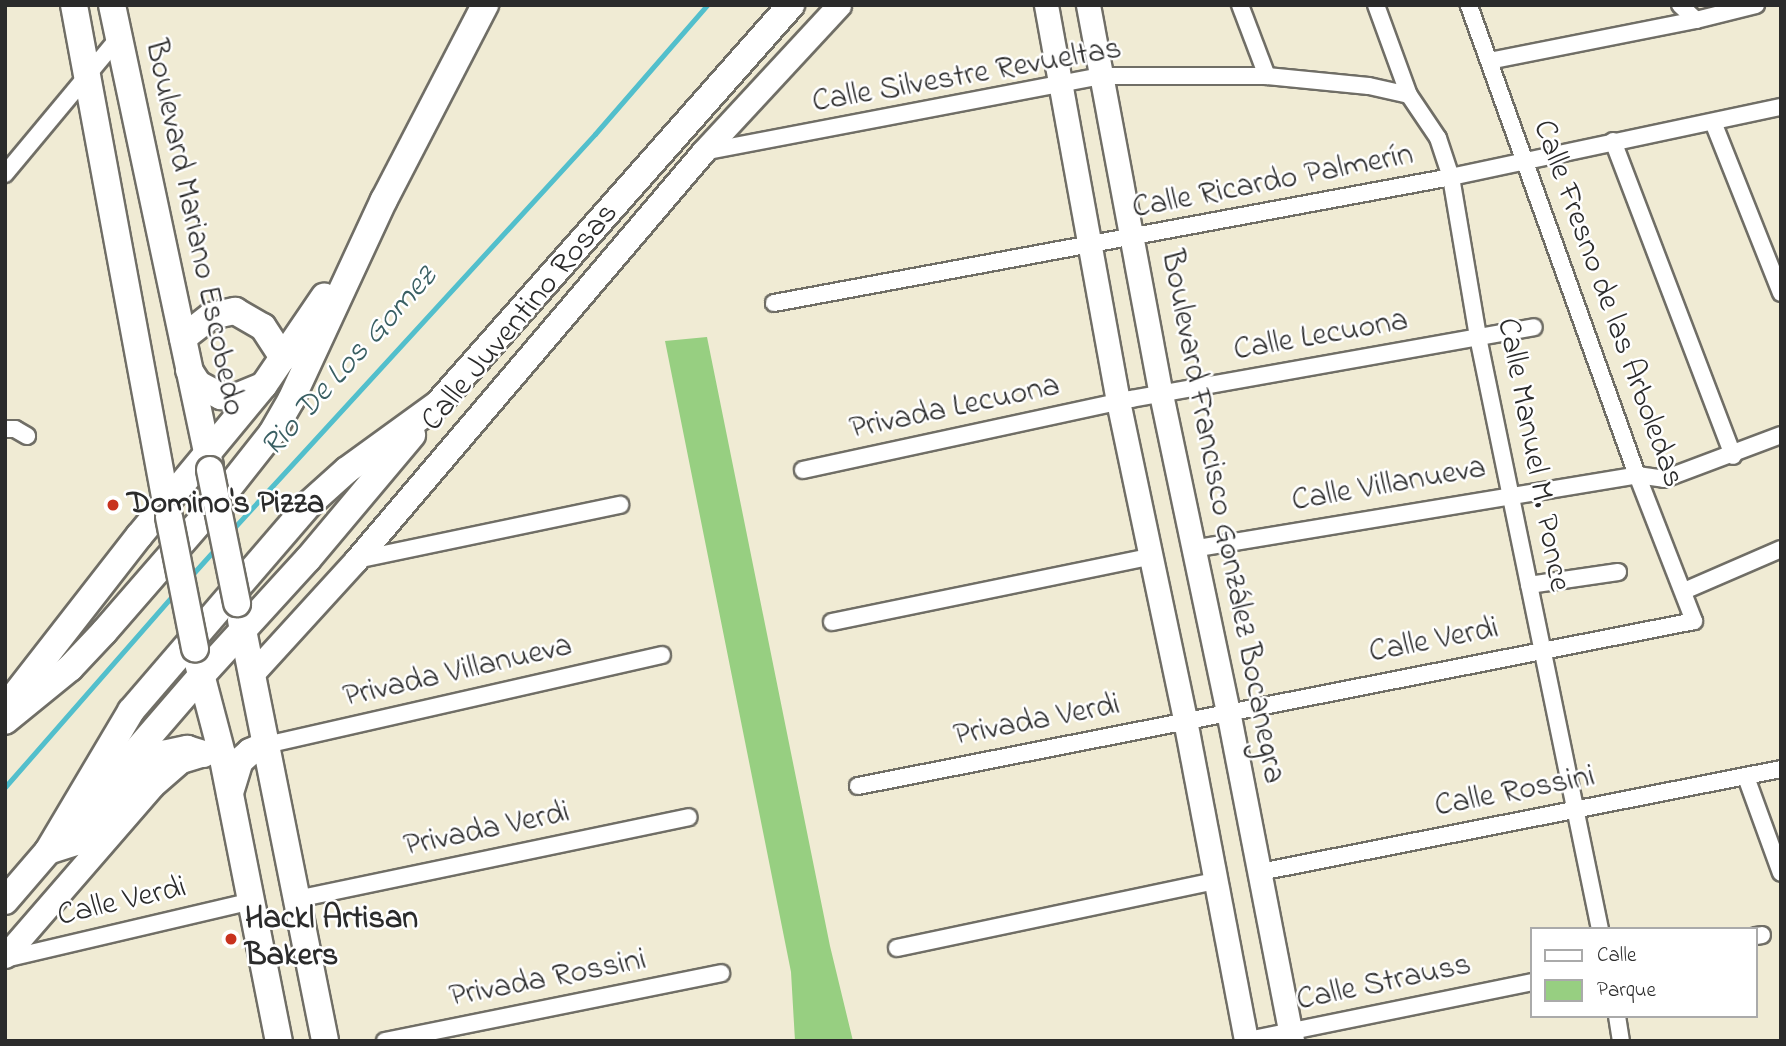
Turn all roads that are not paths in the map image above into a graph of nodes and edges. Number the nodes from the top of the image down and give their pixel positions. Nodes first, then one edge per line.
1 (74, 5) edge
2 (112, 5) edge
3 (485, 5) edge
4 (791, 5) edge
5 (839, 5) edge
6 (1046, 5) edge
7 (1088, 5) edge
8 (1240, 5) edge
9 (1376, 5) edge
10 (1469, 5) edge
11 (1680, 5) edge
12 (1756, 5) edge
13 (1696, 20) junction
14 (119, 37) junction
15 (1489, 61) junction
16 (89, 73) junction
17 (1102, 76) junction
18 (1266, 76) junction
19 (1060, 86) junction
20 (1409, 95) junction
21 (1781, 107) edge
22 (1713, 122) junction
23 (1613, 141) junction
24 (703, 152) junction
25 (1527, 162) junction
26 (5, 174) edge
27 (1451, 177) junction
28 (384, 200) junction
29 (1133, 239) junction
30 (1088, 247) junction
31 (1781, 293) edge
32 (774, 303) dead end
33 (1534, 327) dead end
34 (1478, 337) junction
35 (183, 338) junction
36 (283, 358) junction
37 (188, 367) junction
38 (264, 385) junction
39 (1161, 394) junction
40 (1118, 401) junction
41 (438, 404) junction
42 (5, 429) edge
43 (1781, 435) edge
44 (27, 436) dead end
45 (155, 446) junction
46 (1733, 456) junction
47 (209, 462) junction
48 (803, 470) dead end
49 (1637, 475) junction
50 (1510, 494) junction
51 (620, 505) dead end
52 (167, 510) junction
53 (139, 536) junction
54 (1192, 549) junction
55 (1781, 549) edge
56 (1149, 557) junction
57 (356, 560) junction
58 (1618, 572) dead end
59 (1529, 585) junction
60 (1684, 592) junction
61 (1695, 621) joint
62 (832, 622) dead end
63 (244, 631) junction
64 (1542, 649) junction
65 (662, 654) dead end
66 (252, 674) junction
67 (202, 675) junction
68 (5, 708) edge
69 (1228, 711) junction
70 (1185, 720) junction
71 (5, 721) edge
72 (266, 745) junction
73 (213, 754) junction
74 (1781, 769) edge
75 (1746, 777) junction
76 (858, 786) dead end
77 (230, 794) junction
78 (1577, 809) junction
79 (688, 817) dead end
80 (287, 850) junction
81 (48, 851) junction
82 (244, 860) junction
83 (1260, 872) junction
84 (1781, 873) edge
85 (1216, 881) junction
86 (297, 899) junction
87 (5, 901) edge
88 (252, 901) junction
89 (1600, 927) edge
90 (897, 948) dead end
91 (5, 957) edge
92 (721, 974) dead end
93 (1530, 982) edge
94 (1617, 1018) edge
95 (1291, 1036) edge
96 (279, 1041) edge
97 (325, 1041) edge
98 (385, 1041) edge
99 (1245, 1041) edge
100 (1622, 1041) edge

1 - 16 main road
2 - 14 main road, Boulevard Mariano Escobedo
3 - 28 main road
4 - 41 main road
5 - 24 main road, Calle Juventino Rosas
6 - 19 main road
7 - 17 main road, Boulevard Francisco González Bocanegra
8 - 18 street
9 - 20 street, Calle Manuel M. Ponce
10 - 15 street, Calle Fresno de las Arboledas
11 - 13 street
12 - 13 street
13 - 15 street
14 - 16 street
14 - 35 main road, Boulevard Mariano Escobedo
15 - 25 street, Calle Fresno de las Arboledas
16 - 26 street
16 - 45 main road
17 - 18 street, Calle Silvestre Revueltas
17 - 19 street, Calle Silvestre Revueltas
17 - 29 main road, Boulevard Francisco González Bocanegra
18 - 20 street, Calle Silvestre Revueltas
19 - 24 street, Calle Silvestre Revueltas
19 - 30 main road
20 - 27 street, Calle Manuel M. Ponce
21 - 22 street, Calle Ricardo Palmerín
22 - 23 street, Calle Ricardo Palmerín
22 - 31 street
23 - 25 street, Calle Ricardo Palmerín
23 - 46 street
24 - 57 main road, Calle Juventino Rosas
25 - 27 street, Calle Ricardo Palmerín
25 - 49 street, Calle Fresno de las Arboledas
27 - 29 street, Calle Ricardo Palmerín
27 - 34 street, Calle Manuel M. Ponce
28 - 36 main road
28 - 71 main road
29 - 30 street, Calle Ricardo Palmerín
29 - 39 main road, Boulevard Francisco González Bocanegra
30 - 32 street, Calle Ricardo Palmerín
30 - 40 main road
33 - 34 street, Calle Lecuona
34 - 39 street, Calle Lecuona
34 - 50 street, Calle Manuel M. Ponce
35 - 36 main road
35 - 37 main road, Boulevard Mariano Escobedo
36 - 38 main road
37 - 38 main road
37 - 47 main road, Boulevard Mariano Escobedo
38 - 47 main road
39 - 40 street, Calle Lecuona
39 - 54 main road, Boulevard Francisco González Bocanegra
40 - 48 street, Privada Lecuona
40 - 56 main road
41 - 63 main road
41 - 81 main road
42 - 44 street
43 - 46 street, Calle Villanueva
45 - 52 main road
45 - 53 main road
46 - 49 street, Calle Villanueva
47 - 52 main road
47 - 63 main road, Boulevard Mariano Escobedo, bridge
49 - 50 street, Calle Villanueva
49 - 60 street, Calle Fresno de las Arboledas
50 - 54 street, Calle Villanueva
50 - 59 street, Calle Manuel M. Ponce
51 - 57 street
52 - 53 main road
52 - 67 main road, bridge
53 - 68 main road
54 - 69 main road, Boulevard Francisco González Bocanegra
55 - 60 street
56 - 62 street
56 - 70 main road
57 - 66 main road, Calle Juventino Rosas
58 - 59 street
59 - 64 street, Calle Manuel M. Ponce
60 - 61 street, Calle Fresno de las Arboledas
61 - 64 street, Calle Verdi
63 - 66 main road, Boulevard Mariano Escobedo
63 - 67 main road
64 - 69 street, Calle Verdi
64 - 78 street, Calle Manuel M. Ponce
65 - 72 street, Privada Villanueva
66 - 72 main road, Boulevard Mariano Escobedo
67 - 73 main road
67 - 81 main road
69 - 70 street, Calle Verdi
69 - 83 main road, Boulevard Francisco González Bocanegra
70 - 76 street, Privada Verdi
70 - 85 main road
72 - 77 main road
72 - 80 main road, Boulevard Mariano Escobedo
73 - 77 main road
73 - 81 main road
73 - 91 main road
74 - 75 street, Calle Rossini
75 - 78 street, Calle Rossini
75 - 84 street
77 - 82 main road
78 - 83 street, Calle Rossini
78 - 89 street, Calle Manuel M. Ponce
79 - 86 street, Privada Verdi
80 - 82 main road
80 - 86 main road, Boulevard Mariano Escobedo
81 - 87 main road
82 - 88 main road
83 - 95 main road, Boulevard Francisco González Bocanegra
85 - 90 street
85 - 99 main road
86 - 97 main road, Boulevard Mariano Escobedo
88 - 91 street, Calle Verdi
88 - 96 main road
92 - 98 street, Privada Rossini
93 - 95 street, Calle Strauss
94 - 100 street
95 - 99 street, Calle Strauss

